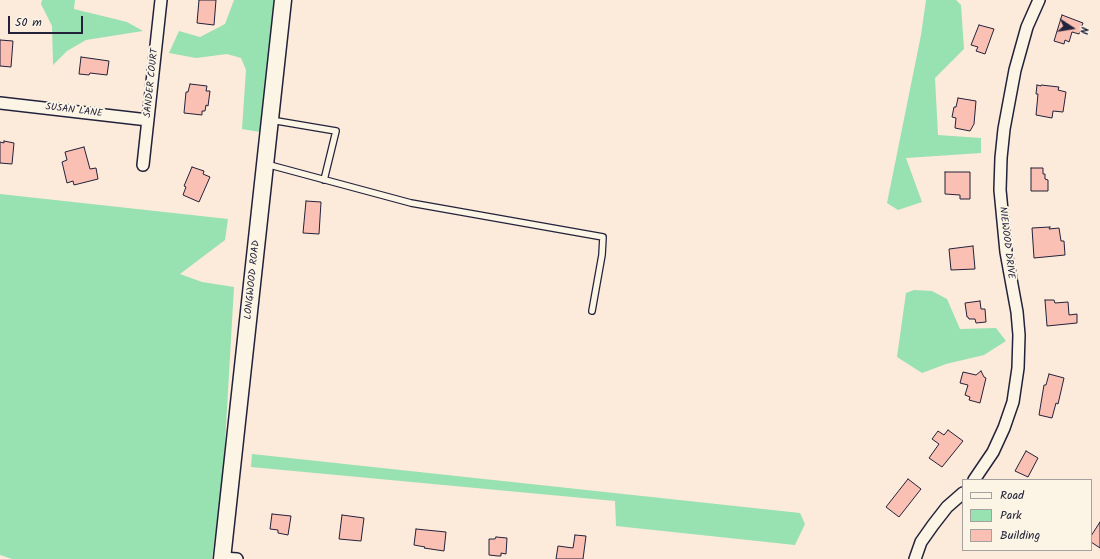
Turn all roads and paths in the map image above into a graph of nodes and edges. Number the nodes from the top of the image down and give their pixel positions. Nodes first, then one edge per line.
1 (161, 0) edge
2 (284, 0) edge
3 (1039, 0) edge
4 (0, 103) edge
5 (148, 120) junction
6 (270, 120) junction
7 (266, 164) junction
8 (143, 165) dead end
9 (324, 180) junction
10 (592, 311) dead end
11 (975, 479) edge
12 (962, 494) edge
13 (227, 559) edge
14 (915, 559) edge

1 - 5 street, SANDER COURT
2 - 6 main road, LONGWOOD ROAD
3 - 11 street, NIEWOOD DRIVE
4 - 5 street, SUSAN LANE
5 - 8 street, SANDER COURT
6 - 7 main road, LONGWOOD ROAD
6 - 9 lane
7 - 9 lane
7 - 13 main road, LONGWOOD ROAD
9 - 10 lane
12 - 14 street

